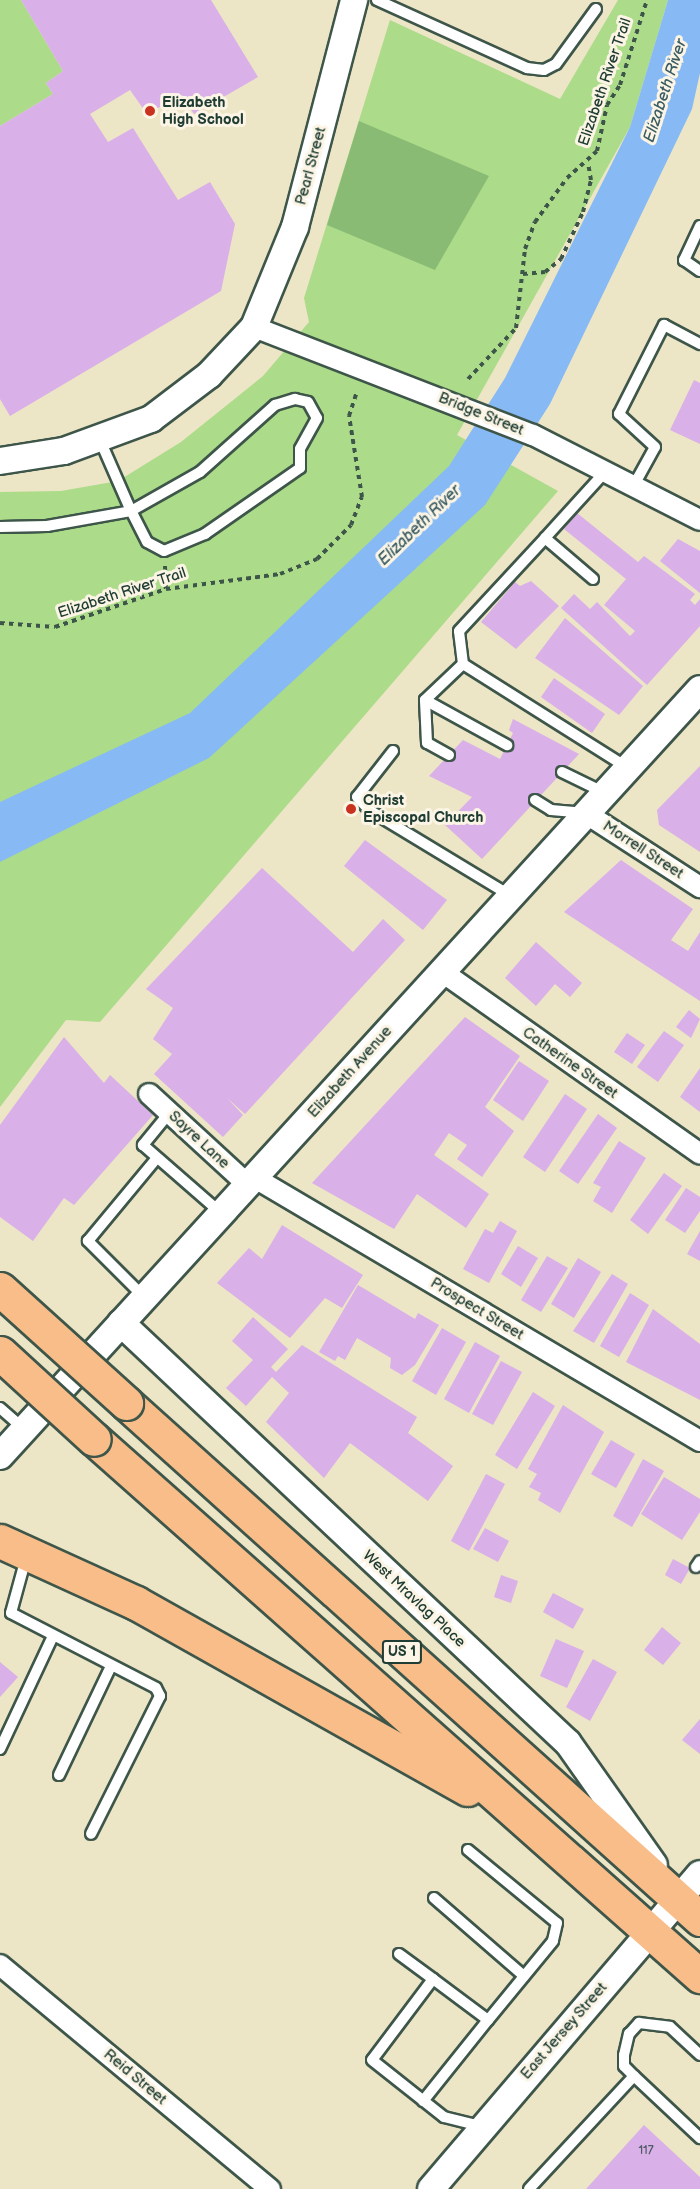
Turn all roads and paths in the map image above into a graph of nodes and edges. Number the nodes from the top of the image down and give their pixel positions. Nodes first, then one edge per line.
1 (354, 0) edge
2 (377, 0) edge
3 (647, 0) edge
4 (596, 9) dead end
5 (588, 163) junction
6 (700, 226) edge
7 (700, 271) edge
8 (523, 274) junction
9 (254, 327) junction
10 (700, 344) edge
11 (468, 379) dead end
12 (356, 394) dead end
13 (100, 440) junction
14 (0, 461) edge
15 (606, 471) junction
16 (634, 485) junction
17 (131, 511) junction
18 (700, 520) edge
19 (0, 527) edge
20 (545, 538) junction
21 (164, 551) junction
22 (593, 579) dead end
23 (166, 589) junction
24 (0, 623) edge
25 (463, 664) junction
26 (700, 689) edge
27 (425, 700) junction
28 (507, 745) dead end
29 (393, 751) dead end
30 (449, 755) dead end
31 (628, 768) junction
32 (562, 772) dead end
33 (605, 793) junction
34 (535, 801) dead end
35 (587, 814) junction
36 (700, 887) edge
37 (512, 896) junction
38 (441, 971) junction
39 (149, 1094) dead end
40 (170, 1112) junction
41 (700, 1154) edge
42 (156, 1159) junction
43 (251, 1182) junction
44 (222, 1214) junction
45 (0, 1289) edge
46 (145, 1298) junction
47 (121, 1323) junction
48 (0, 1353) edge
49 (0, 1408) edge
50 (25, 1430) junction
51 (700, 1440) edge
52 (0, 1456) edge
53 (14, 1548) edge
54 (53, 1636) junction
55 (111, 1666) junction
56 (0, 1749) edge
57 (59, 1775) dead end
58 (532, 1827) junction
59 (91, 1834) dead end
60 (468, 1850) dead end
61 (700, 1874) edge
62 (434, 1898) dead end
63 (689, 1909) edge
64 (650, 1932) junction
65 (399, 1954) dead end
66 (0, 1965) edge
67 (524, 1976) junction
68 (700, 1976) edge
69 (433, 1979) junction
70 (488, 2019) junction
71 (700, 2055) edge
72 (634, 2076) junction
73 (423, 2101) junction
74 (481, 2126) junction
75 (700, 2138) edge
76 (270, 2189) edge
77 (431, 2189) edge
78 (529, 2189) edge

1 - 9 street, Pearl Street
2 - 4 lane
3 - 5 path, Elizabeth River Trail
5 - 8 path, Elizabeth River Trail
5 - 8 path
6 - 7 lane
8 - 11 path, Elizabeth River Trail
9 - 13 street
9 - 15 street, Bridge Street
10 - 16 lane
12 - 23 path, Elizabeth River Trail
13 - 14 street
13 - 17 lane
15 - 16 street, Bridge Street
15 - 20 lane
16 - 18 street, Bridge Street
17 - 19 lane
17 - 21 lane
17 - 21 lane
20 - 22 lane
20 - 25 lane
21 - 23 path
23 - 24 path, Elizabeth River Trail
25 - 27 lane
25 - 31 lane
26 - 31 street, Elizabeth Avenue
27 - 28 lane
27 - 30 lane
29 - 37 lane
31 - 33 street, Elizabeth Avenue
32 - 33 lane
33 - 35 street, Elizabeth Avenue
34 - 35 lane
35 - 36 street, Morrell Street
35 - 37 street, Elizabeth Avenue
37 - 38 street, Elizabeth Avenue
38 - 41 street, Catherine Street
38 - 43 street, Elizabeth Avenue
39 - 40 street, Sayre Lane
40 - 42 lane
40 - 43 street, Sayre Lane
42 - 44 lane
42 - 46 lane
43 - 44 street, Elizabeth Avenue
43 - 51 street, Prospect Street
44 - 46 street, Elizabeth Avenue
45 - 63 highway, US 1, bridge
46 - 47 street, Elizabeth Avenue
47 - 50 street, Elizabeth Avenue
47 - 63 street, West Mravlag Place
48 - 58 highway, bridge
49 - 50 lane
50 - 52 street, Elizabeth Avenue
53 - 54 lane
53 - 58 highway
54 - 55 lane
54 - 56 lane
55 - 57 lane
55 - 59 lane
58 - 64 highway
60 - 67 lane
61 - 63 street, East Jersey Street
62 - 67 lane
63 - 64 street, East Jersey Street
64 - 68 highway
64 - 74 street, East Jersey Street
65 - 69 lane
66 - 76 street, Reid Street
67 - 70 lane
69 - 70 lane
69 - 73 lane
70 - 73 lane
71 - 72 lane
72 - 75 lane
72 - 78 lane
73 - 74 lane
74 - 77 street, East Jersey Street

